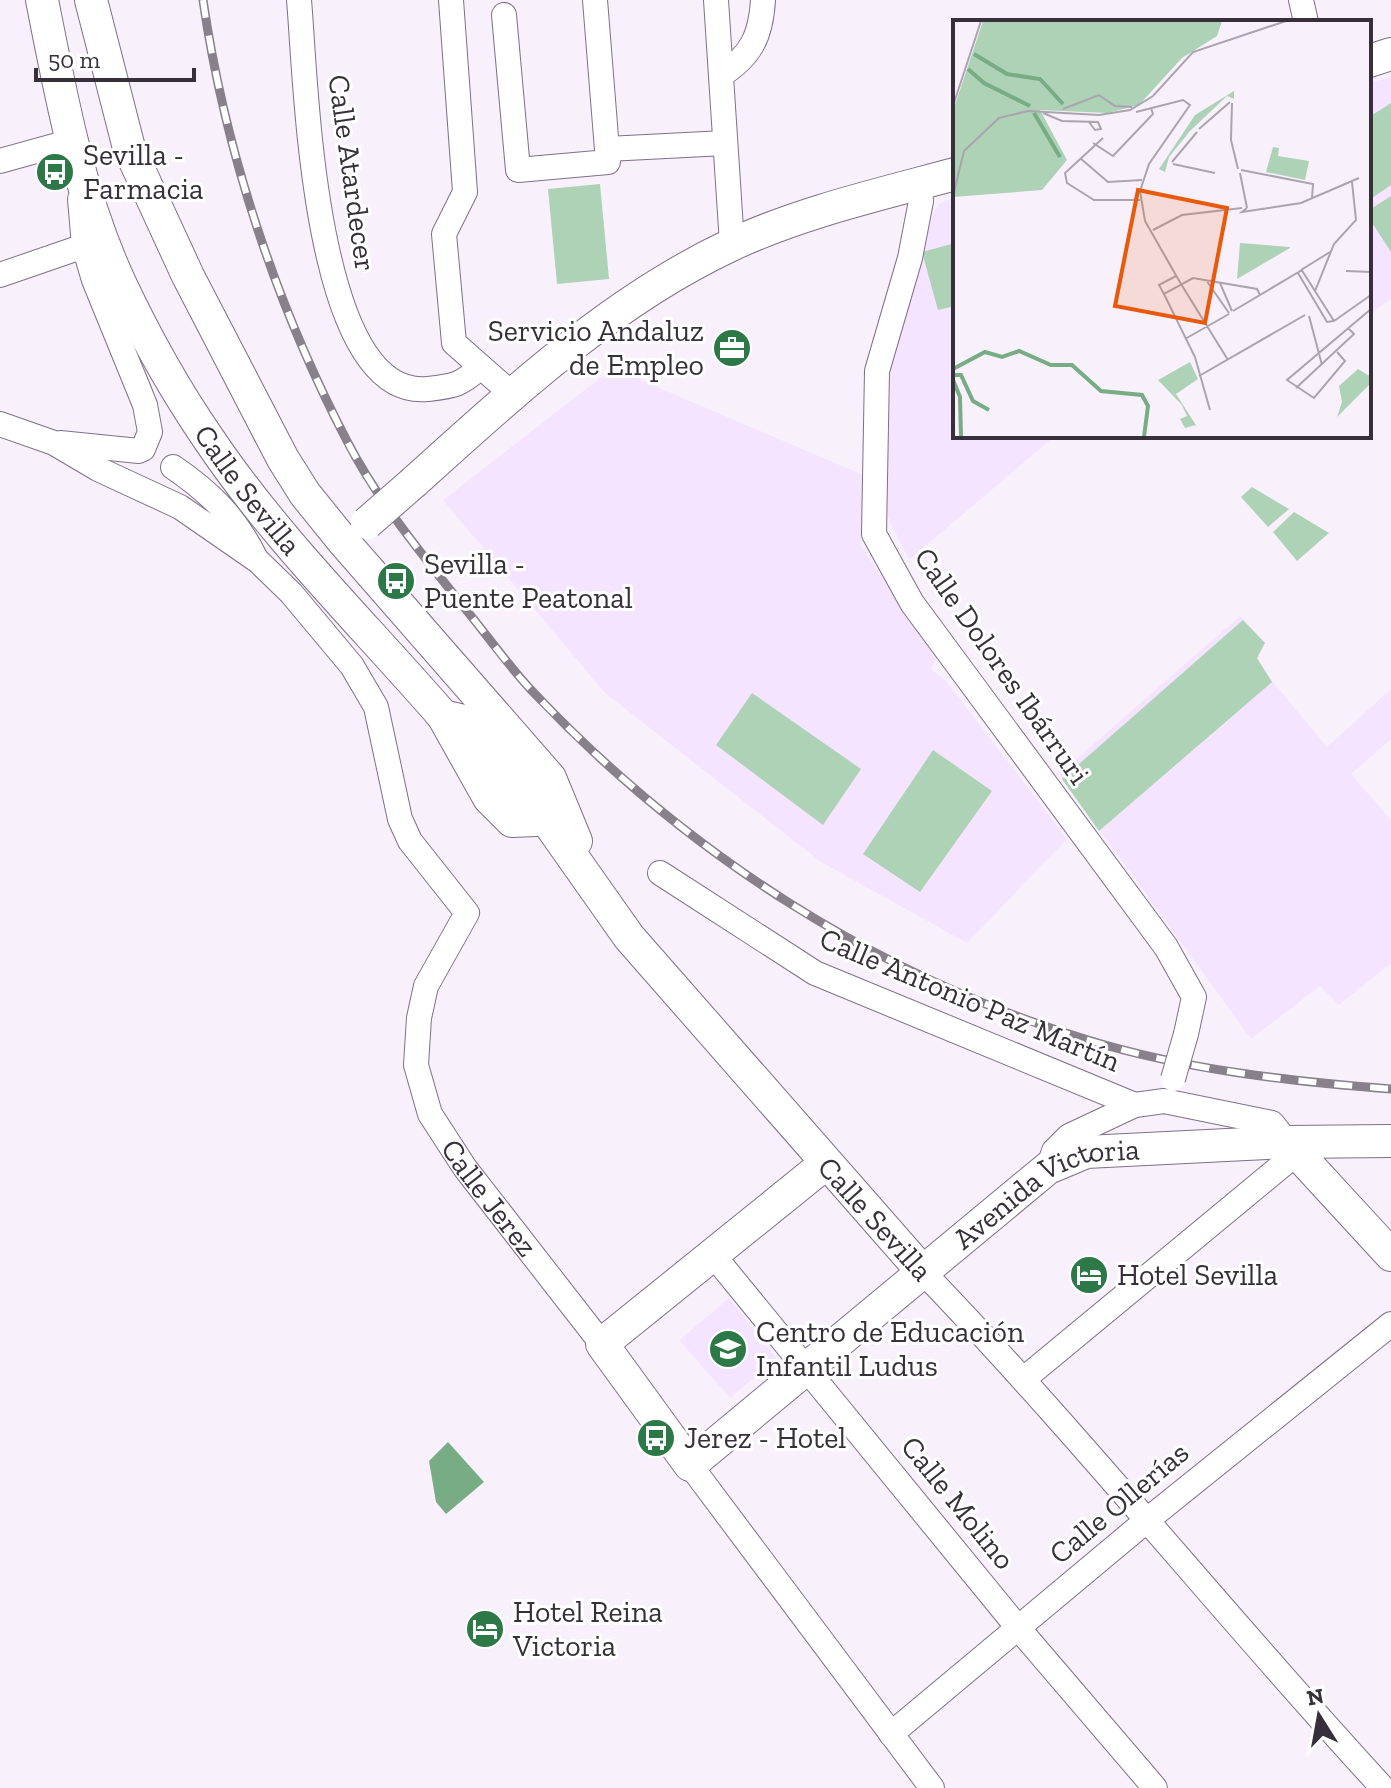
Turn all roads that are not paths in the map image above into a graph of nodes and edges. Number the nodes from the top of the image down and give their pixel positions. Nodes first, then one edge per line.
1 (43, 0) edge
2 (81, 0) edge
3 (91, 0) edge
4 (299, 0) edge
5 (451, 0) edge
6 (595, 0) edge
7 (716, 0) edge
8 (763, 0) edge
9 (1301, 0) edge
10 (504, 15) dead end
11 (1306, 20) edge
12 (103, 50) junction
13 (1391, 54) edge
14 (54, 59) junction
15 (1371, 60) edge
16 (721, 75) junction
17 (725, 143) junction
18 (607, 149) junction
19 (76, 155) junction
20 (0, 161) edge
21 (953, 175) edge
22 (919, 184) junction
23 (732, 244) junction
24 (84, 246) junction
25 (0, 275) edge
26 (481, 367) junction
27 (512, 394) junction
28 (145, 405) junction
29 (0, 424) edge
30 (54, 443) junction
31 (108, 446) junction
32 (141, 450) junction
33 (173, 467) junction
34 (140, 487) junction
35 (355, 532) junction
36 (258, 561) junction
37 (537, 765) junction
38 (543, 815) junction
39 (660, 873) dead end
40 (598, 895) junction
41 (1168, 1090) junction
42 (1135, 1105) junction
43 (1089, 1138) junction
44 (1391, 1141) edge
45 (1292, 1148) junction
46 (825, 1164) junction
47 (1391, 1255) edge
48 (714, 1256) junction
49 (922, 1271) junction
50 (1391, 1324) edge
51 (602, 1344) junction
52 (807, 1368) junction
53 (1025, 1378) junction
54 (690, 1465) junction
55 (1146, 1521) junction
56 (1019, 1629) junction
57 (891, 1734) junction
58 (932, 1788) edge
59 (1155, 1788) edge
60 (1383, 1788) edge

1 - 2 main road
1 - 14 main road, Calle Sevilla
3 - 12 main road, Calle Sevilla
4 - 26 street, Calle Atardecer
5 - 26 street
6 - 18 street
7 - 16 street
8 - 16 street
9 - 11 street
10 - 18 street
12 - 14 main road
12 - 35 main road, Calle Sevilla
13 - 15 main road
14 - 19 main road, Calle Sevilla
16 - 17 street
17 - 18 street
17 - 23 street
19 - 20 street
19 - 24 street
19 - 38 main road, Calle Sevilla
21 - 22 main road
22 - 23 main road
22 - 41 street, Calle Dolores Ibárruri, bridge
23 - 27 main road
24 - 25 street
24 - 28 street
26 - 27 street
27 - 35 main road, bridge
28 - 31 street
28 - 32 street
29 - 30 street
30 - 31 street
30 - 34 street, Calle Jerez
31 - 32 street
32 - 33 street
32 - 34 street
33 - 34 street
33 - 36 street, Calle Jerez
34 - 36 street, Calle Jerez
35 - 37 main road, Calle Sevilla
36 - 51 street, Calle Jerez
37 - 38 main road
37 - 40 main road, Calle Sevilla
38 - 40 main road, Calle Sevilla
39 - 42 street, Calle Antonio Paz Martín
40 - 46 main road, Calle Sevilla
41 - 42 street
41 - 45 street
42 - 43 street
43 - 45 main road, Avenida Victoria
43 - 49 main road, Avenida Victoria
44 - 45 main road, Avenida Victoria
45 - 47 main road
45 - 53 street
46 - 48 main road
46 - 49 main road, Calle Sevilla
48 - 51 main road
48 - 52 street, Calle Molino
49 - 52 main road, Avenida Victoria
49 - 53 street, Calle Sevilla
50 - 55 street, Calle Ollerías
51 - 54 main road, Calle Jerez
52 - 54 main road, Avenida Victoria
52 - 56 street, Calle Molino
53 - 55 street, Calle Sevilla
54 - 57 street, Calle Jerez
55 - 56 street, Calle Ollerías
55 - 60 street, Calle Sevilla
56 - 57 street, Calle Ollerías
56 - 59 street, Calle Molino
57 - 58 street, Calle Jerez

